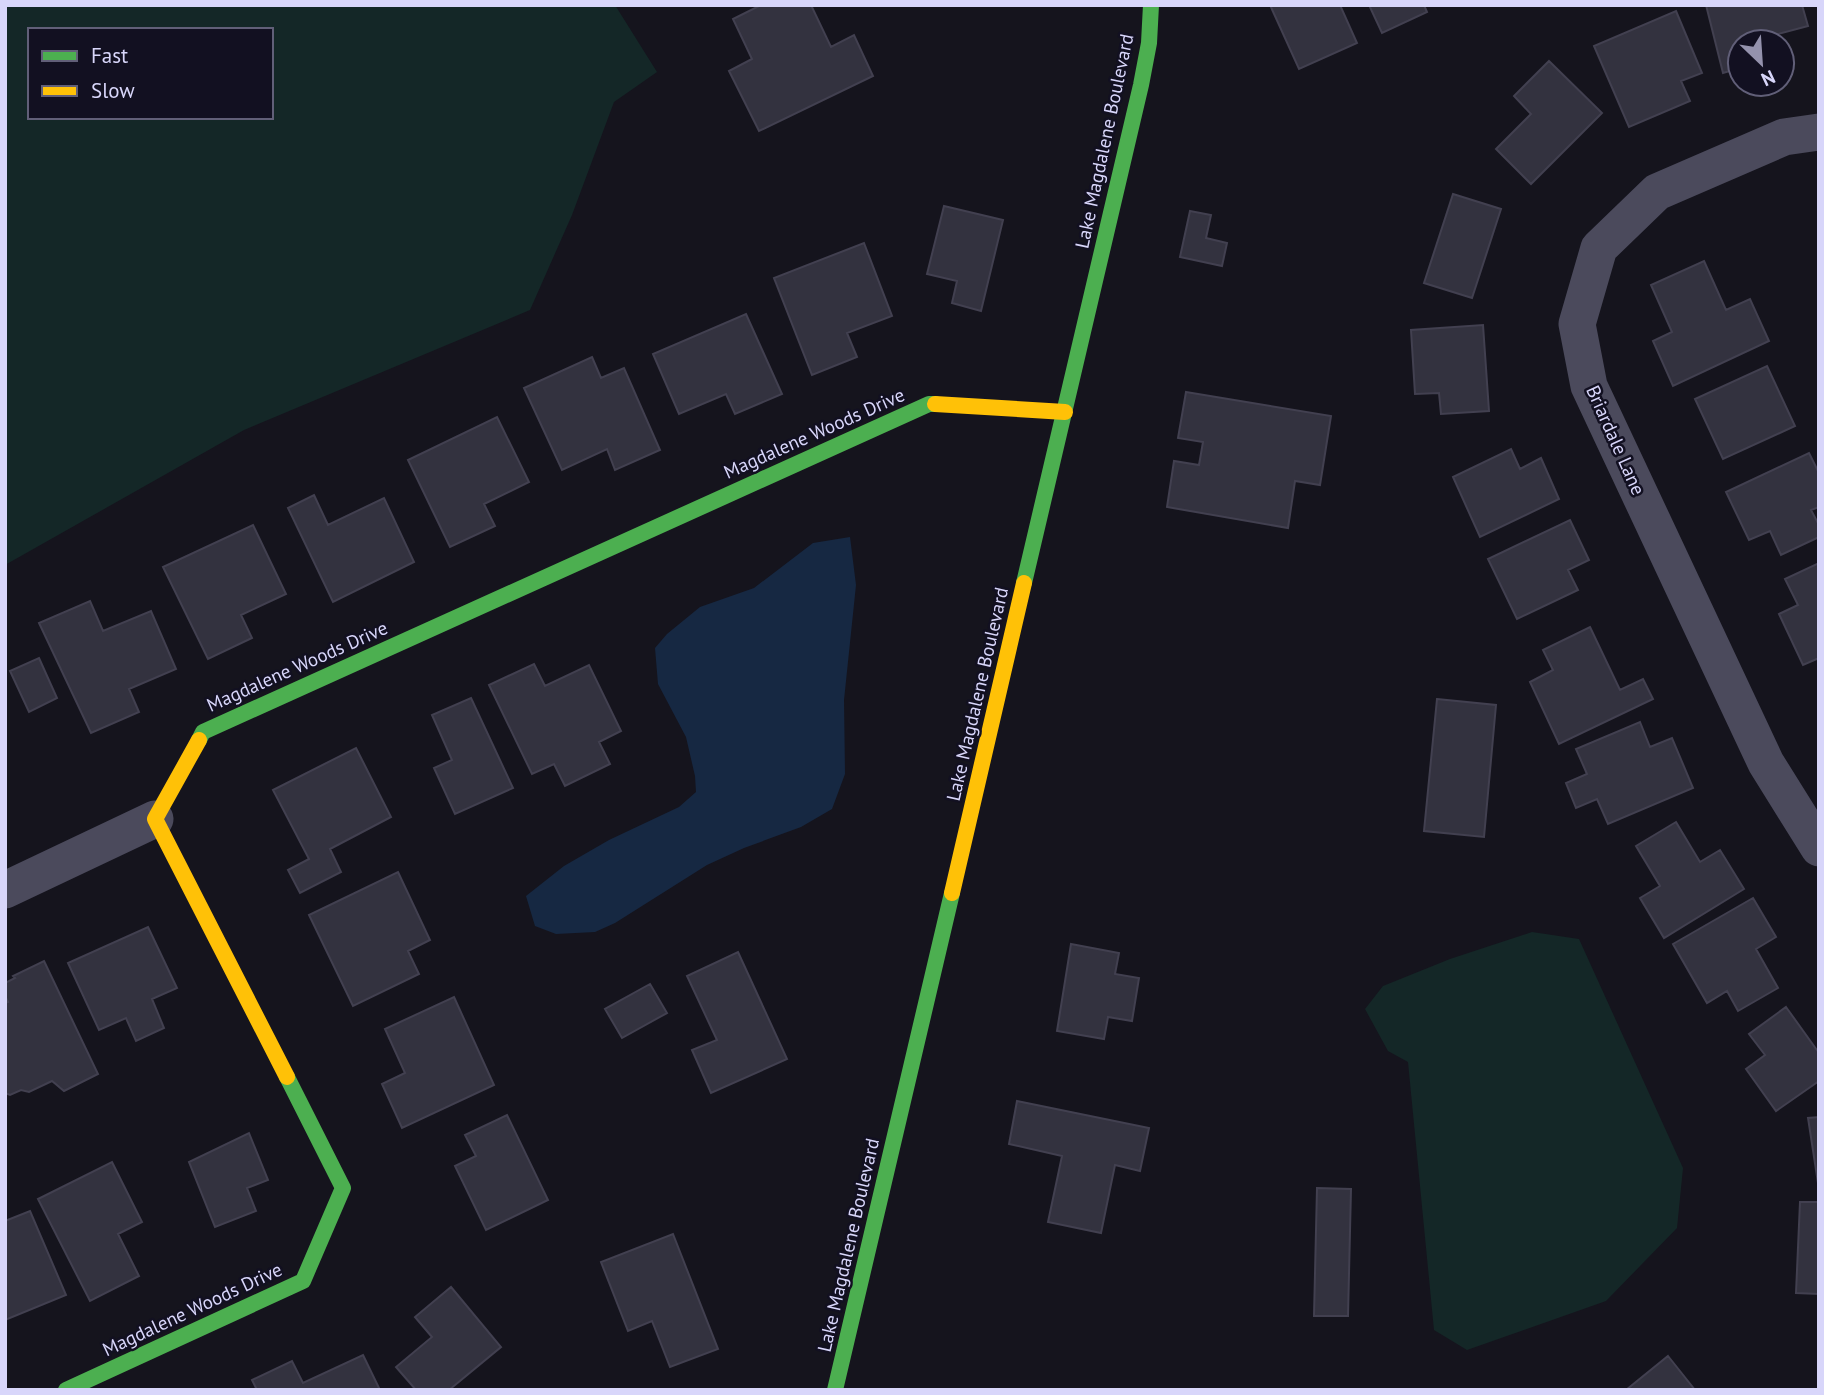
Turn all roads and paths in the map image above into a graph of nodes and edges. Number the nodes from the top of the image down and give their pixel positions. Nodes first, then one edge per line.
1 (1151, 5) edge
2 (1819, 132) edge
3 (1065, 412) junction
4 (155, 818) junction
5 (1819, 848) edge
6 (5, 890) edge
7 (66, 1390) edge
8 (835, 1390) edge

1 - 3 street, Lake Magdalene Boulevard
2 - 5 street, Briardale Lane
3 - 4 street, Magdalene Woods Drive
3 - 8 street, Lake Magdalene Boulevard
4 - 6 street
4 - 7 street, Magdalene Woods Drive

